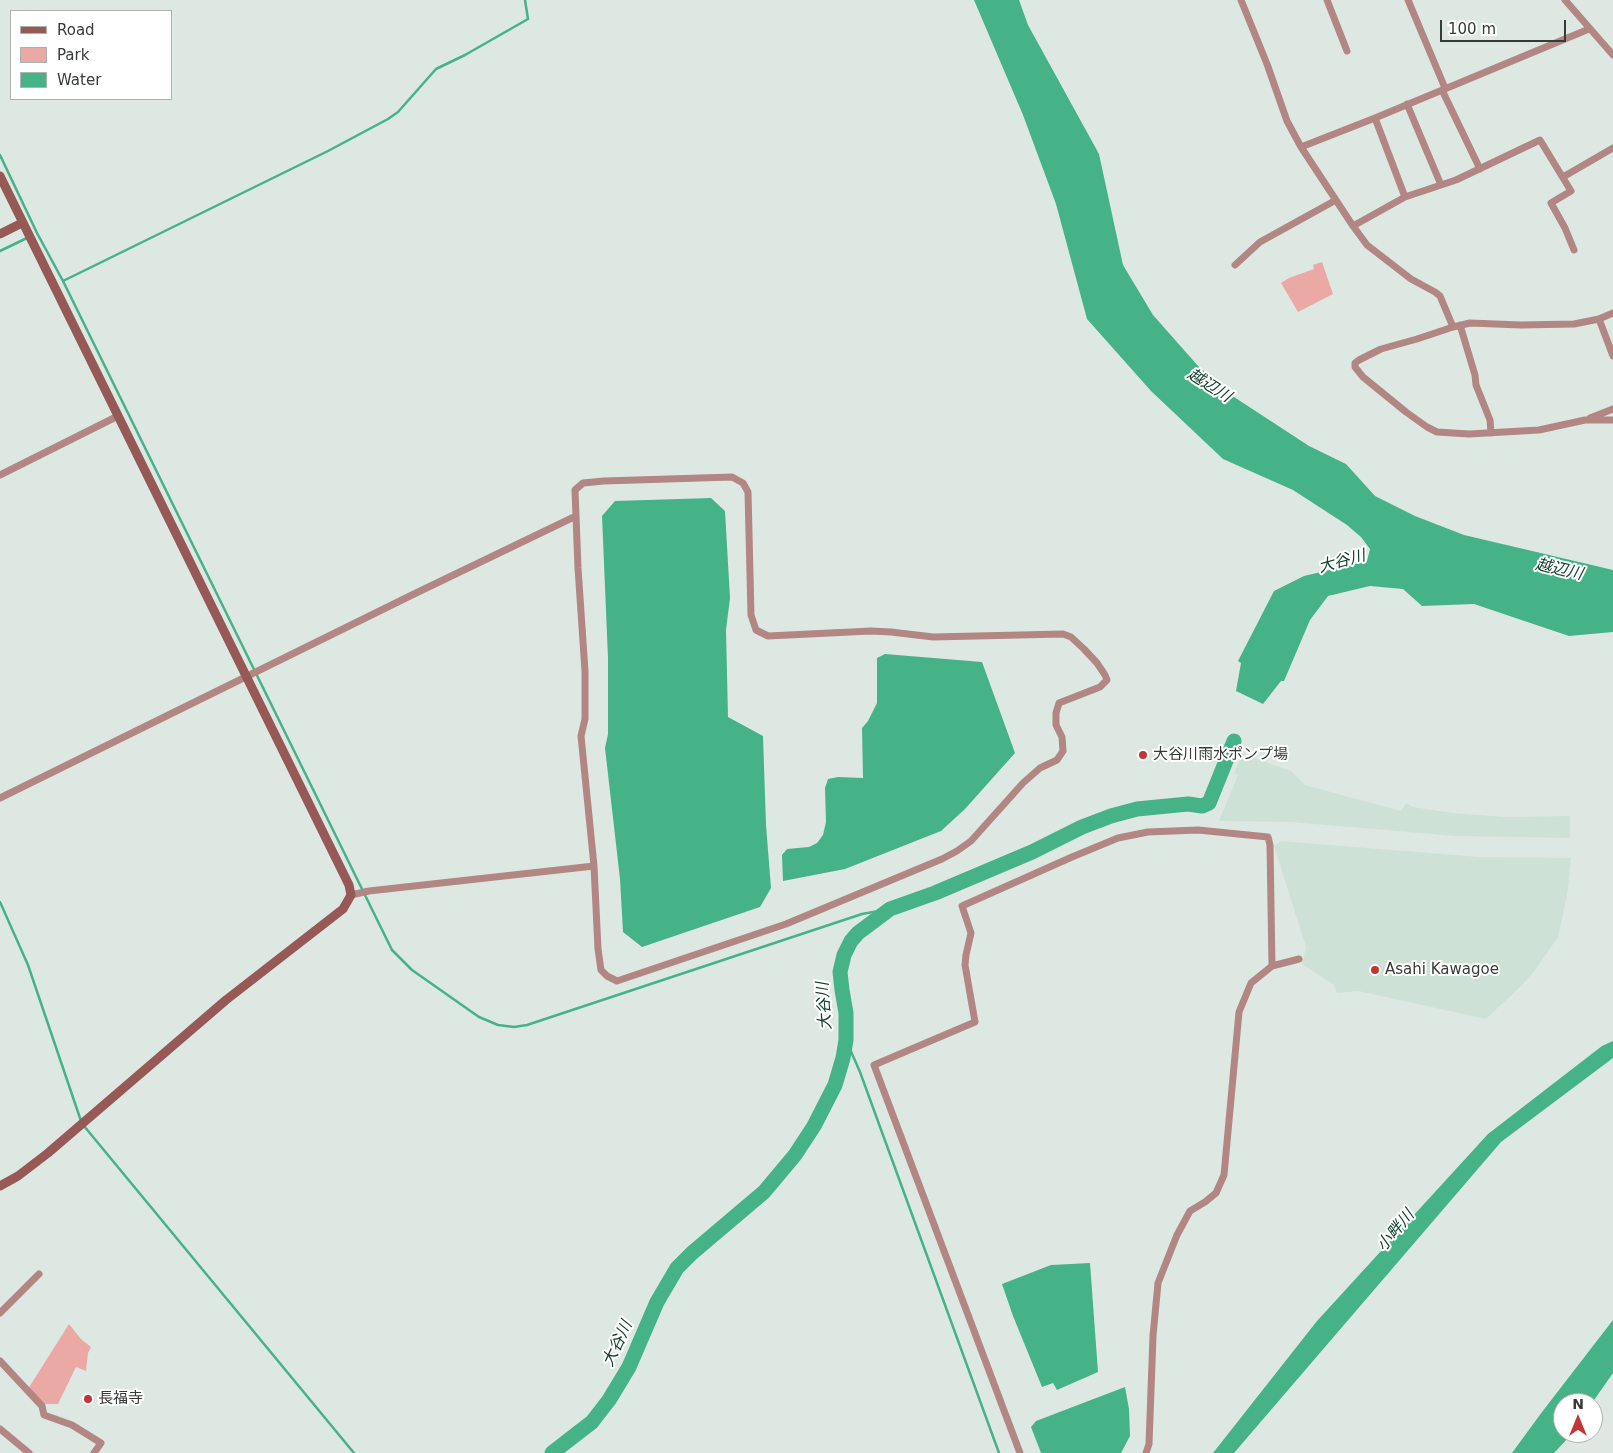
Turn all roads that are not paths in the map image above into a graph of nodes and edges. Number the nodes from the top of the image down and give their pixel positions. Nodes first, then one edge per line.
1 (1241, 0) edge
2 (1327, 0) edge
3 (1408, 0) edge
4 (1565, 0) edge
5 (1589, 29) junction
6 (1610, 46) edge
7 (1347, 50) dead end
8 (1613, 55) edge
9 (1443, 89) junction
10 (1407, 104) junction
11 (1375, 118) junction
12 (1301, 147) junction
13 (1613, 148) edge
14 (1480, 169) junction
15 (0, 176) edge
16 (1563, 177) junction
17 (1441, 184) junction
18 (1405, 197) junction
19 (1336, 200) junction
20 (22, 223) junction
21 (1353, 226) junction
22 (0, 234) edge
23 (1574, 250) dead end
24 (1236, 265) dead end
25 (1613, 313) edge
26 (1599, 319) junction
27 (1456, 326) junction
28 (1613, 356) edge
29 (1613, 409) edge
30 (118, 416) junction
31 (1585, 420) junction
32 (1613, 420) edge
33 (1491, 433) junction
34 (0, 475) edge
35 (576, 516) junction
36 (247, 678) junction
37 (0, 798) edge
38 (594, 866) junction
39 (351, 895) junction
40 (1299, 959) dead end
41 (1272, 966) junction
42 (0, 1186) edge
43 (39, 1274) dead end
44 (0, 1313) edge
45 (0, 1360) edge
46 (0, 1429) edge
47 (29, 1453) edge
48 (94, 1453) edge
49 (1020, 1453) edge
50 (1146, 1453) edge

1 - 12 street
2 - 7 street
3 - 9 street
4 - 5 street
5 - 6 street
5 - 9 street
6 - 8 street
9 - 10 street
9 - 14 street
10 - 11 street
10 - 17 street
11 - 12 street
11 - 18 street
12 - 19 street
13 - 16 street
14 - 16 street
14 - 17 street
15 - 20 street
16 - 23 street
17 - 18 street
18 - 21 street
19 - 21 street
19 - 24 street
20 - 22 street
20 - 30 street
21 - 27 street
25 - 26 street
26 - 27 street
26 - 28 street
27 - 33 street
27 - 33 street
29 - 31 street
30 - 34 street
30 - 36 street
31 - 32 street
31 - 33 street
35 - 36 street
35 - 38 street
35 - 38 street
36 - 37 street
36 - 39 street
38 - 39 street
39 - 42 street
40 - 41 street
41 - 49 street
41 - 50 street
43 - 44 street
45 - 48 street
46 - 47 street

